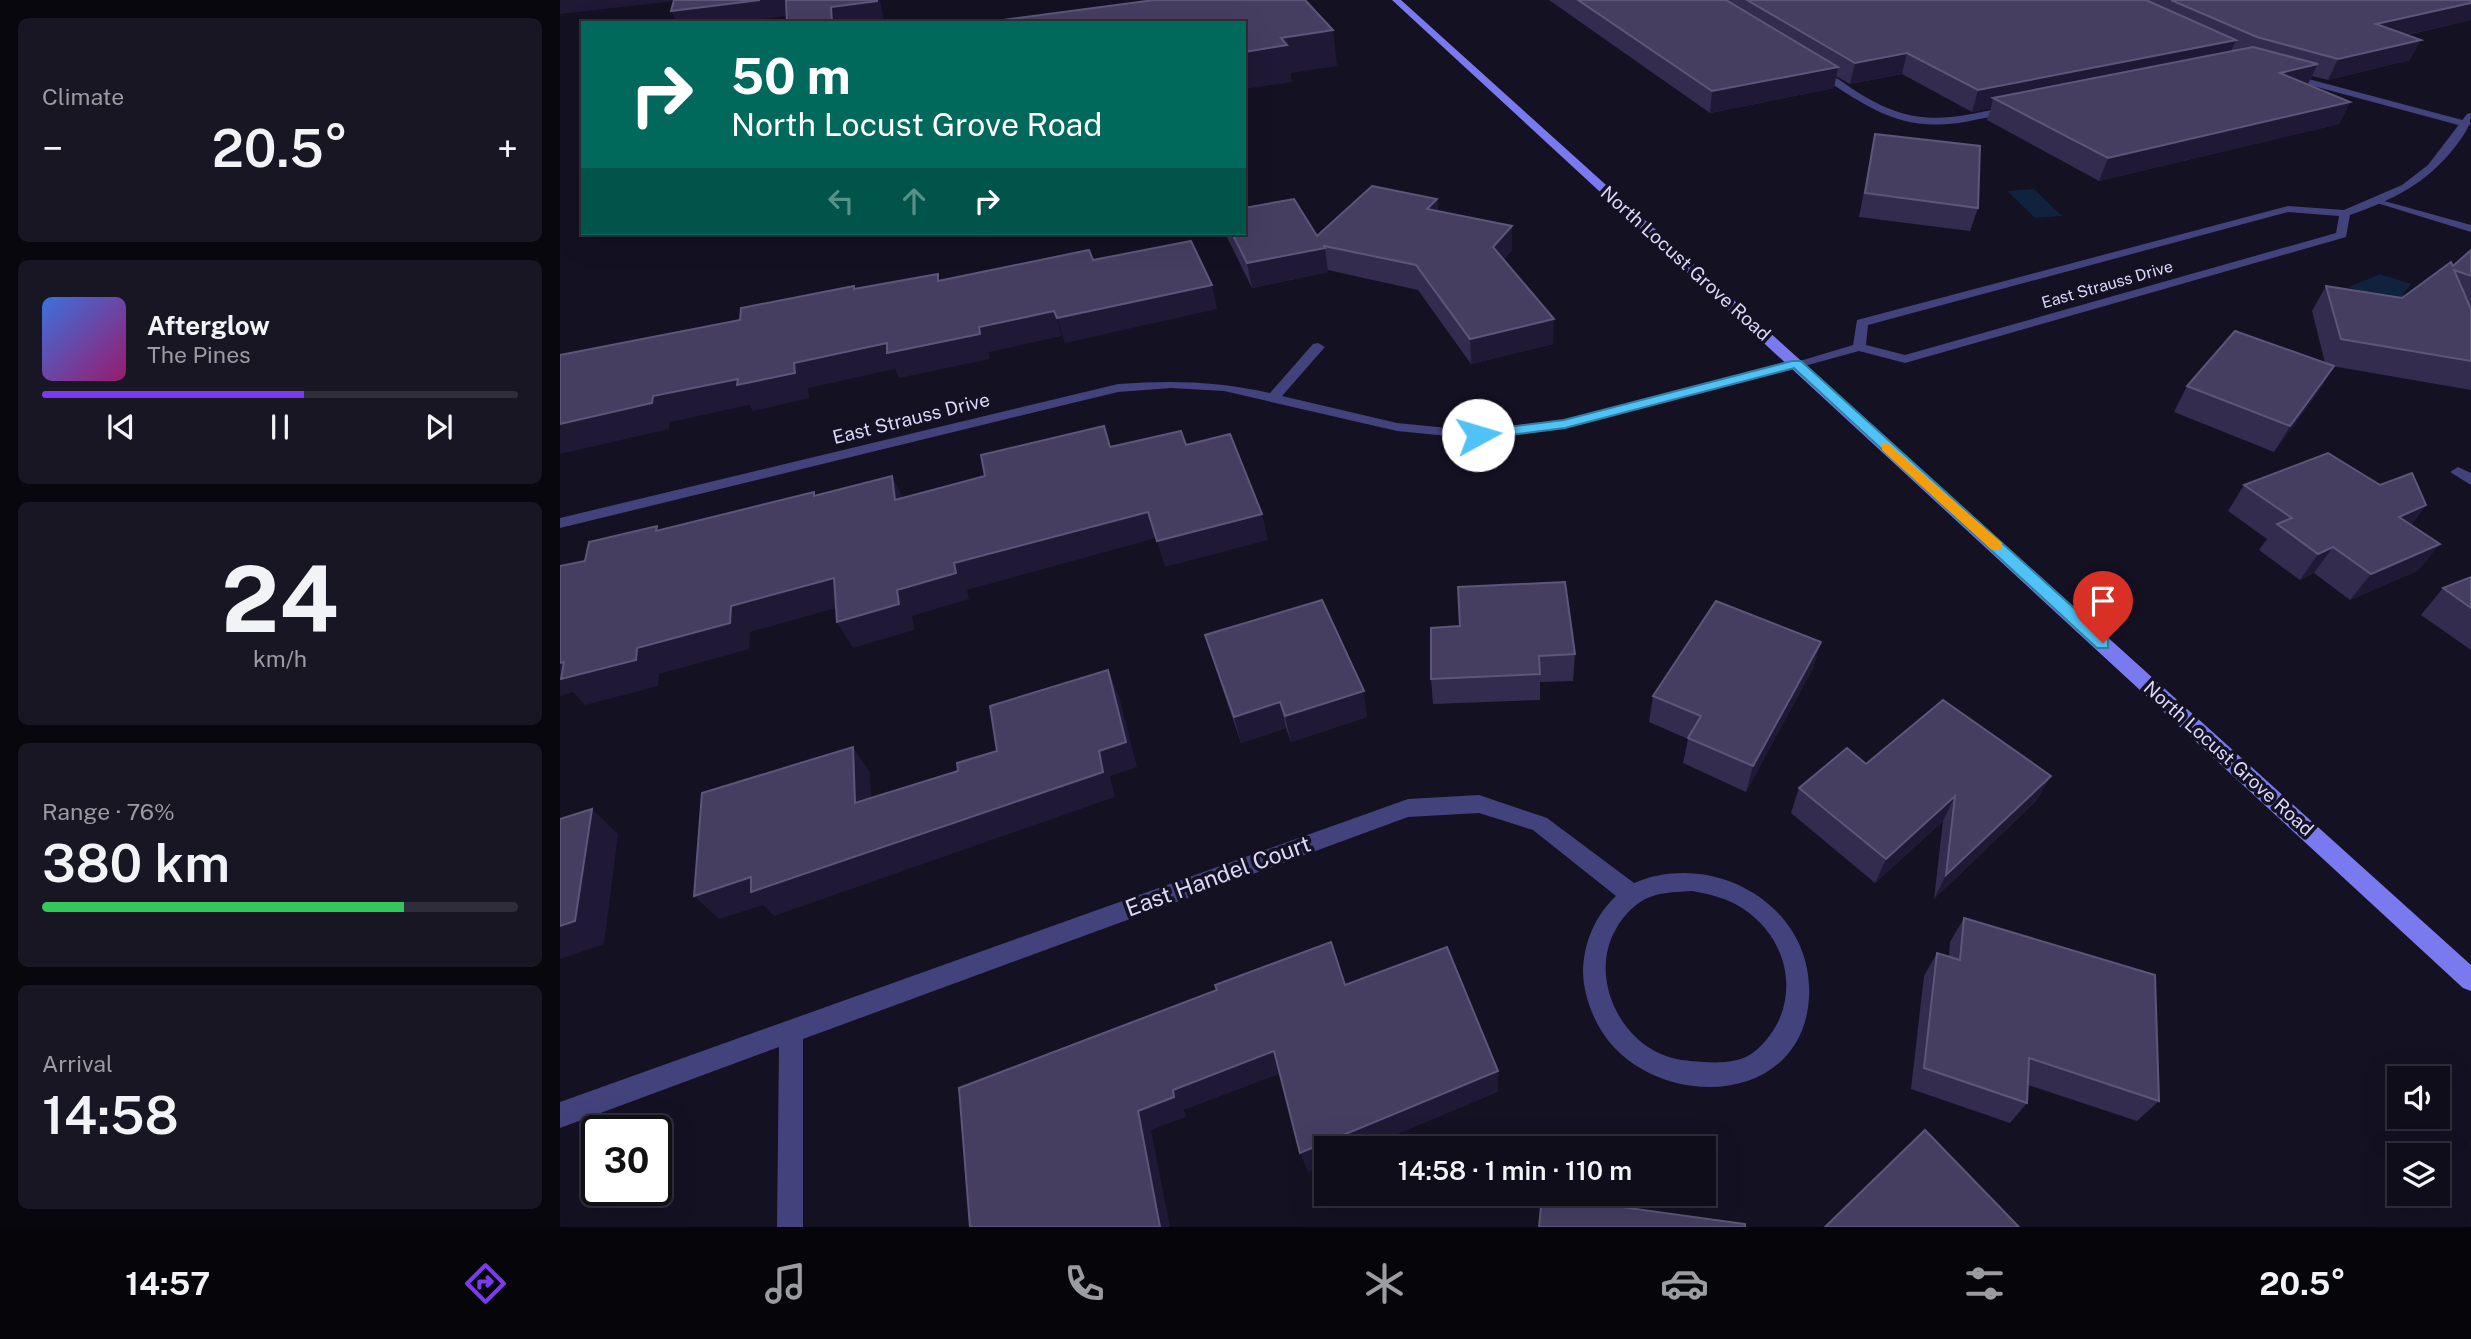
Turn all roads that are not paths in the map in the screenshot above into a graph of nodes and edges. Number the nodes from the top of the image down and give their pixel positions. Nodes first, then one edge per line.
1 (1396, 0) edge
2 (1808, 65) edge
3 (2279, 74) edge
4 (2019, 108) edge
5 (2468, 120) edge
6 (2381, 201) junction
7 (2345, 213) junction
8 (2471, 229) edge
9 (1318, 347) dead end
10 (1859, 347) junction
11 (1797, 364) junction
12 (1274, 397) junction
13 (560, 523) edge
14 (1632, 895) junction
15 (2471, 980) edge
16 (791, 1031) junction
17 (560, 1115) edge
18 (790, 1227) edge

1 - 11 main road, North Locust Grove Road
2 - 4 street
3 - 5 street
5 - 6 street, East Strauss Drive
6 - 7 street, East Strauss Drive
6 - 8 street
7 - 10 street, East Strauss Drive
7 - 10 street, East Strauss Drive
9 - 12 street
10 - 11 street, East Strauss Drive
11 - 12 street, East Strauss Drive
11 - 15 main road, North Locust Grove Road
12 - 13 street, East Strauss Drive
14 - 14 street
14 - 16 street, East Handel Court
16 - 17 street, East Handel Court
16 - 18 street

